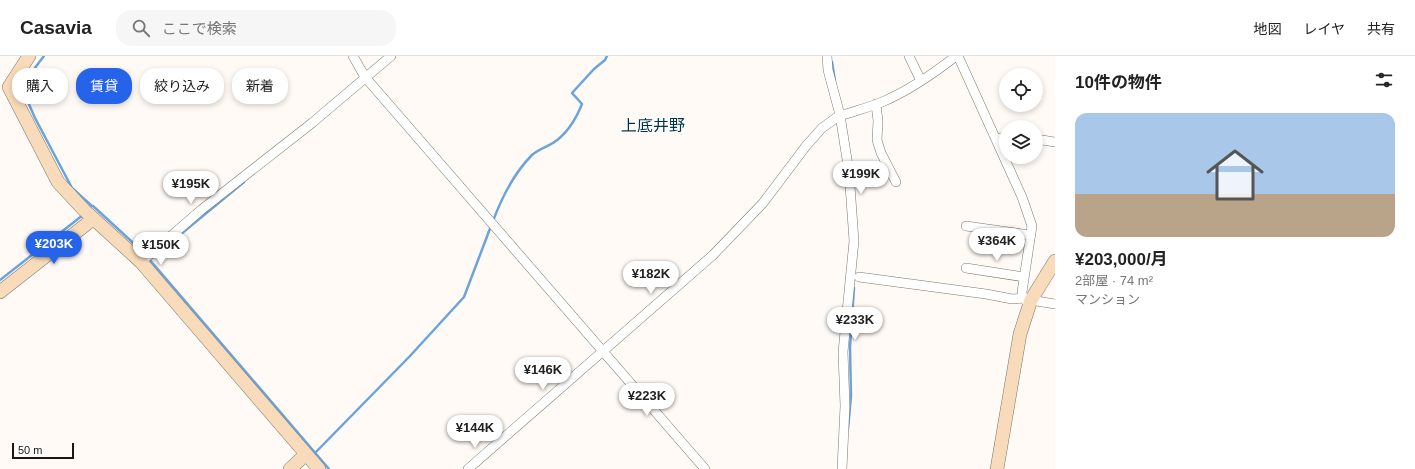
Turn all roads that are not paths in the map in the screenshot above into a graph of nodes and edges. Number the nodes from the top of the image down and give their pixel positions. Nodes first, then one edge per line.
1 (29, 56) edge
2 (354, 56) edge
3 (391, 56) edge
4 (827, 56) edge
5 (909, 56) edge
6 (957, 56) edge
7 (365, 77) junction
8 (921, 81) junction
9 (5, 88) edge
10 (876, 104) junction
11 (840, 115) junction
12 (996, 138) junction
13 (999, 138) edge
14 (1043, 140) edge
15 (1055, 142) edge
16 (896, 182) dead end
17 (93, 219) junction
18 (966, 226) dead end
19 (1030, 235) junction
20 (141, 262) junction
21 (1055, 262) edge
22 (966, 268) dead end
23 (859, 277) dead end
24 (1024, 277) junction
25 (0, 292) edge
26 (1028, 301) junction
27 (1055, 304) edge
28 (603, 351) junction
29 (306, 454) junction
30 (290, 469) edge
31 (319, 469) edge
32 (468, 469) edge
33 (706, 469) edge
34 (842, 469) edge
35 (997, 469) edge

1 - 9 street
2 - 7 street
3 - 7 street
4 - 11 street
5 - 8 street
6 - 8 street
6 - 12 street
7 - 20 street
7 - 28 street
8 - 10 street
9 - 17 street
10 - 11 street
10 - 16 street
11 - 28 street
11 - 34 street
12 - 13 street
12 - 19 street
14 - 15 street
17 - 20 street
17 - 25 street
18 - 19 street
19 - 24 street
20 - 29 street
21 - 26 street
22 - 24 street
23 - 26 street
24 - 26 street
26 - 27 street
26 - 35 street
28 - 32 street
28 - 33 street
29 - 30 street
29 - 31 street

